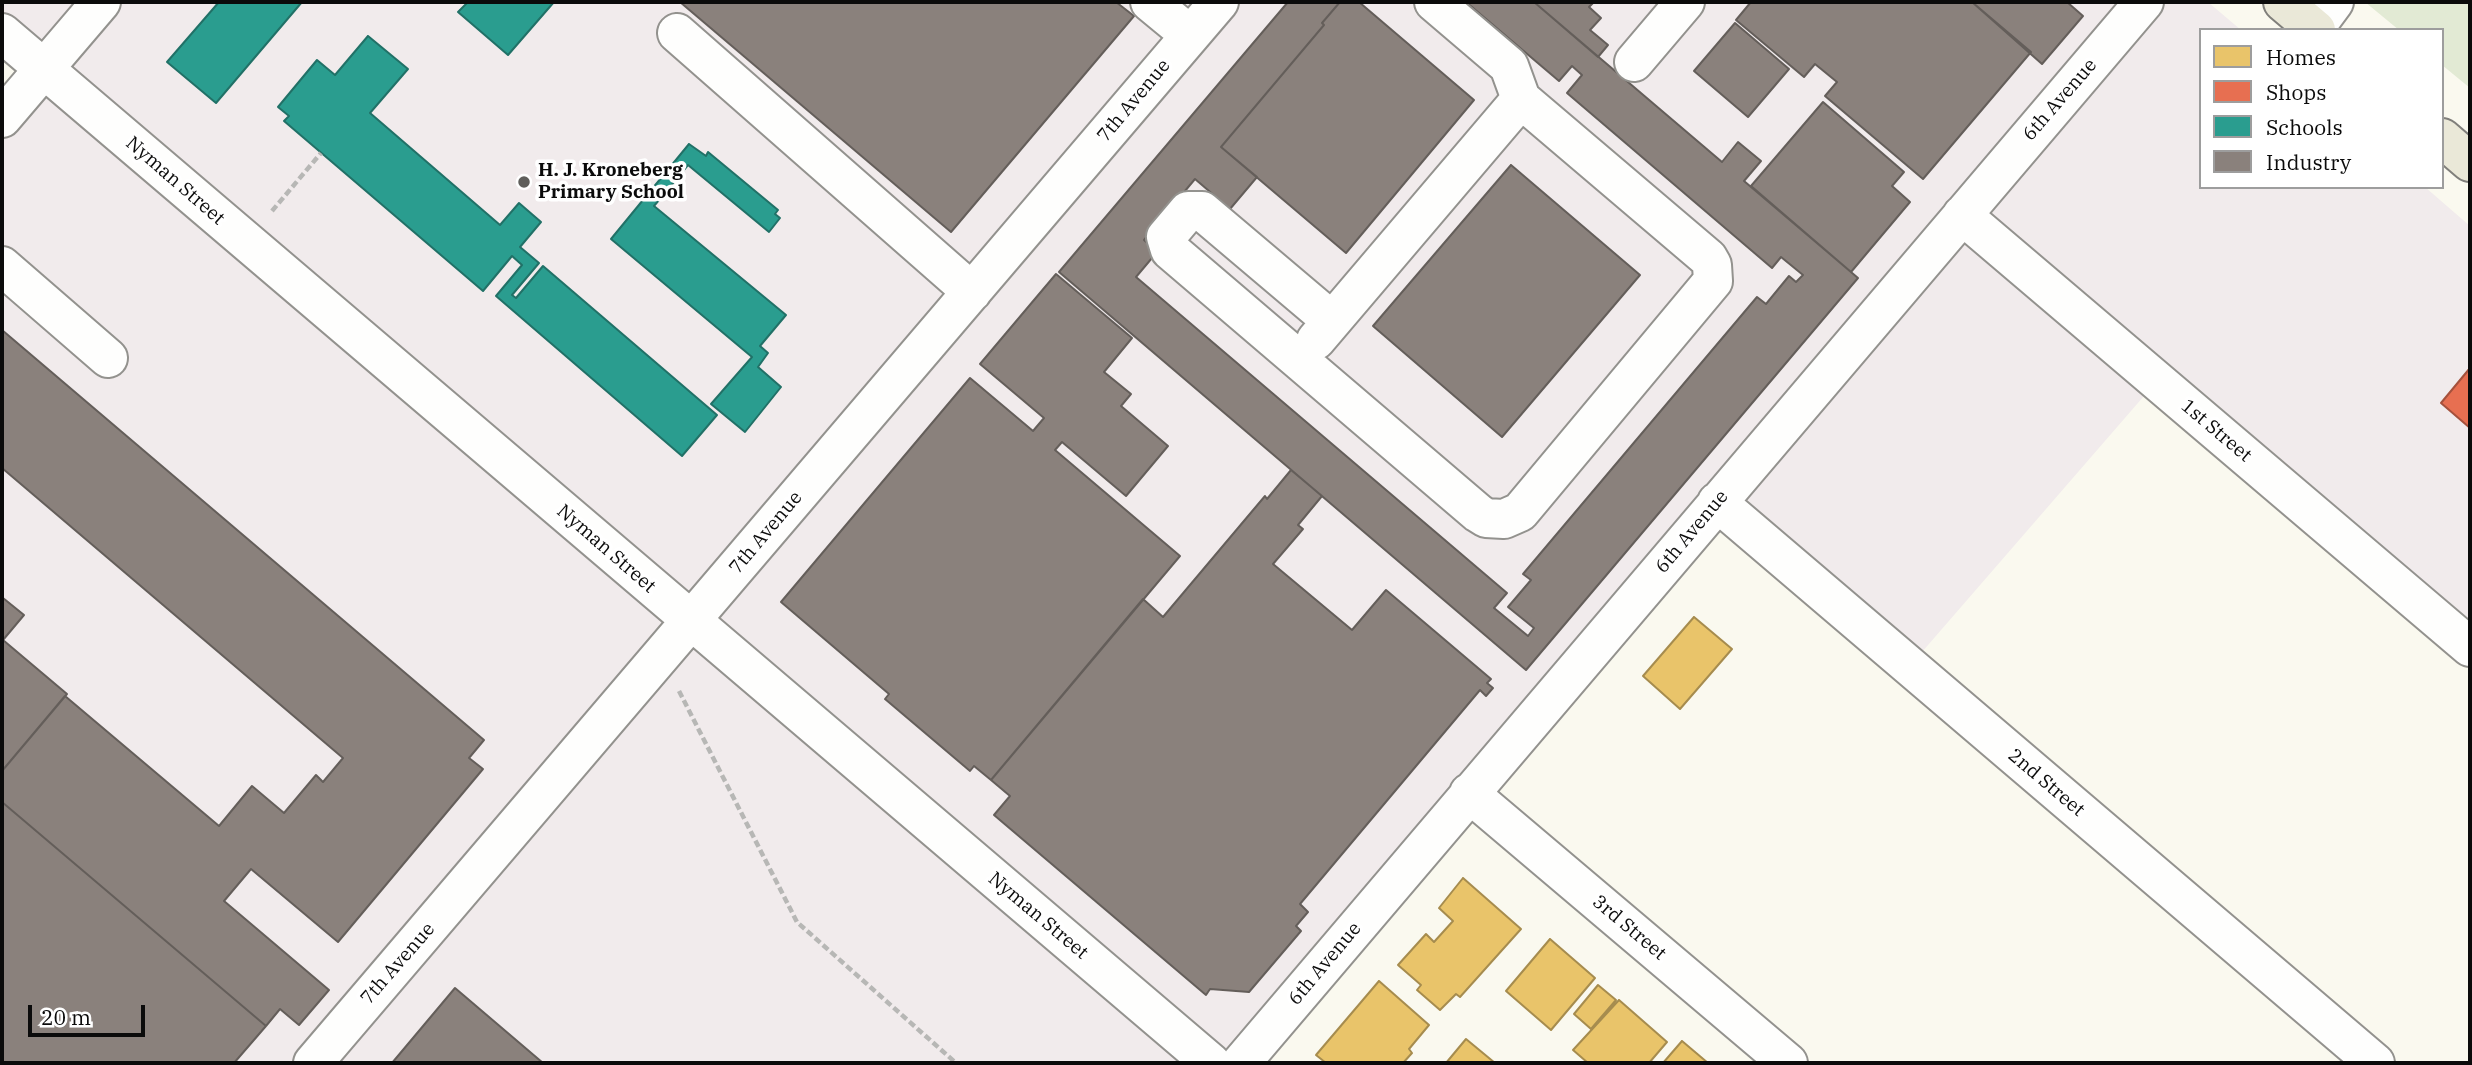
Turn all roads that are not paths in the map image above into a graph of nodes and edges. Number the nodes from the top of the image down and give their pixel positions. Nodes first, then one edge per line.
1 (101, 2) edge
2 (1150, 2) edge
3 (1219, 2) edge
4 (1434, 2) edge
5 (1685, 2) edge
6 (2144, 2) edge
7 (2283, 2) edge
8 (2321, 20) edge
9 (2, 33) edge
10 (677, 33) dead end
11 (1190, 35) junction
12 (1633, 62) dead end
13 (44, 69) junction
14 (1521, 99) junction
15 (2, 118) edge
16 (2444, 140) edge
17 (2470, 162) edge
18 (1962, 215) junction
19 (2, 267) edge
20 (972, 292) junction
21 (1332, 321) junction
22 (108, 358) dead end
23 (1299, 360) junction
24 (1717, 502) junction
25 (690, 622) junction
26 (2470, 647) edge
27 (1469, 793) junction
28 (313, 1063) edge
29 (1211, 1063) edge
30 (1241, 1063) edge
31 (1788, 1063) edge
32 (2375, 1063) edge

1 - 13 street
2 - 11 street
3 - 11 street, 7th Avenue
4 - 14 street
5 - 12 street
6 - 18 street, 6th Avenue
7 - 8 main road
9 - 13 street, Nyman Street
10 - 20 street
11 - 20 street, 7th Avenue
13 - 15 street
13 - 25 street, Nyman Street
14 - 21 street
14 - 23 street
16 - 17 main road
18 - 24 street, 6th Avenue
18 - 26 street, 1st Street
19 - 22 street
20 - 25 street, 7th Avenue
21 - 23 street
21 - 23 street
24 - 27 street, 6th Avenue
24 - 32 street, 2nd Street
25 - 28 street, 7th Avenue
25 - 29 street, Nyman Street
27 - 30 street, 6th Avenue
27 - 31 street, 3rd Street

